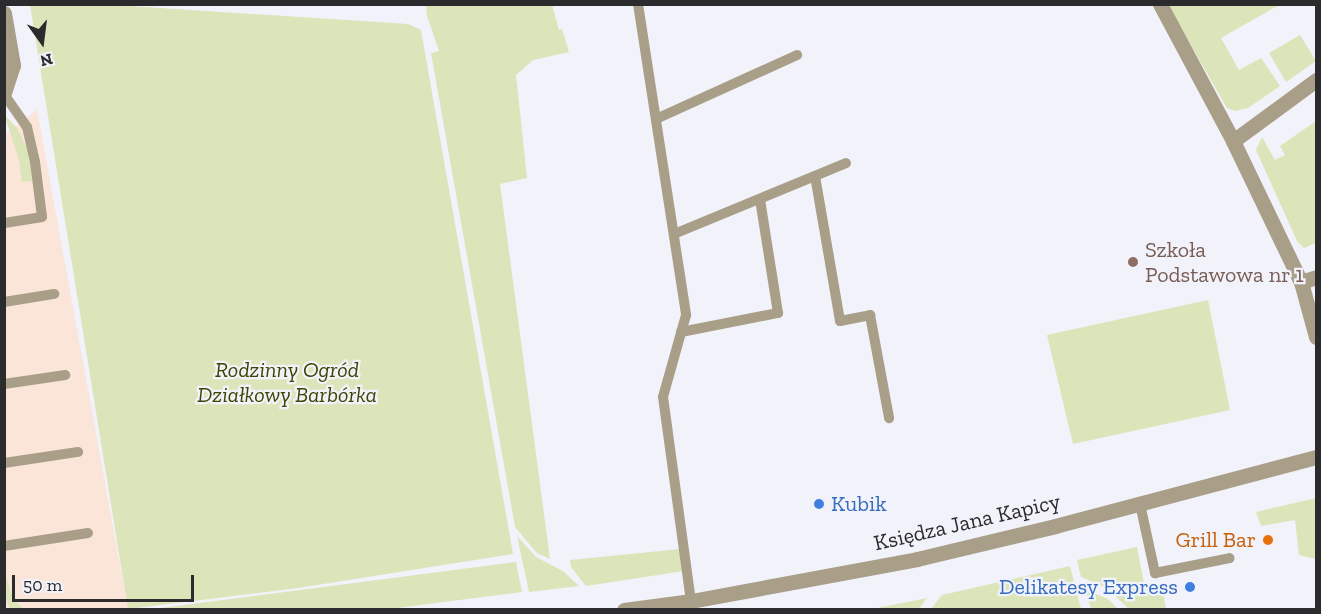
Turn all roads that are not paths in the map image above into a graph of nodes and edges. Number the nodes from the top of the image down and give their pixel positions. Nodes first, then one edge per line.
1 (638, 4) edge
2 (1160, 4) edge
3 (4, 13) edge
4 (797, 55) dead end
5 (1317, 80) edge
6 (4, 94) edge
7 (656, 119) junction
8 (1233, 141) junction
9 (846, 163) dead end
10 (815, 176) junction
11 (760, 199) junction
12 (4, 223) edge
13 (674, 234) junction
14 (1317, 277) edge
15 (1301, 282) junction
16 (54, 294) dead end
17 (4, 302) edge
18 (681, 332) junction
19 (1317, 337) edge
20 (65, 375) dead end
21 (4, 384) edge
22 (889, 418) dead end
23 (78, 452) dead end
24 (1317, 457) edge
25 (4, 462) edge
26 (1140, 504) junction
27 (88, 533) dead end
28 (4, 546) edge
29 (1230, 558) dead end
30 (691, 605) edge
31 (624, 609) edge

1 - 7 lane
2 - 8 street
3 - 6 street
4 - 7 lane
5 - 8 street
6 - 12 lane
7 - 13 lane
8 - 15 street
9 - 10 lane
10 - 11 lane
10 - 22 lane
11 - 13 lane
11 - 18 lane
13 - 18 lane
14 - 15 street
15 - 19 street
16 - 17 lane
18 - 30 lane
20 - 21 lane
23 - 25 lane
24 - 26 street, Księdza Jana Kapicy
26 - 29 lane
26 - 30 street, Księdza Jana Kapicy
27 - 28 lane
30 - 31 street, Księdza Jana Kapicy

